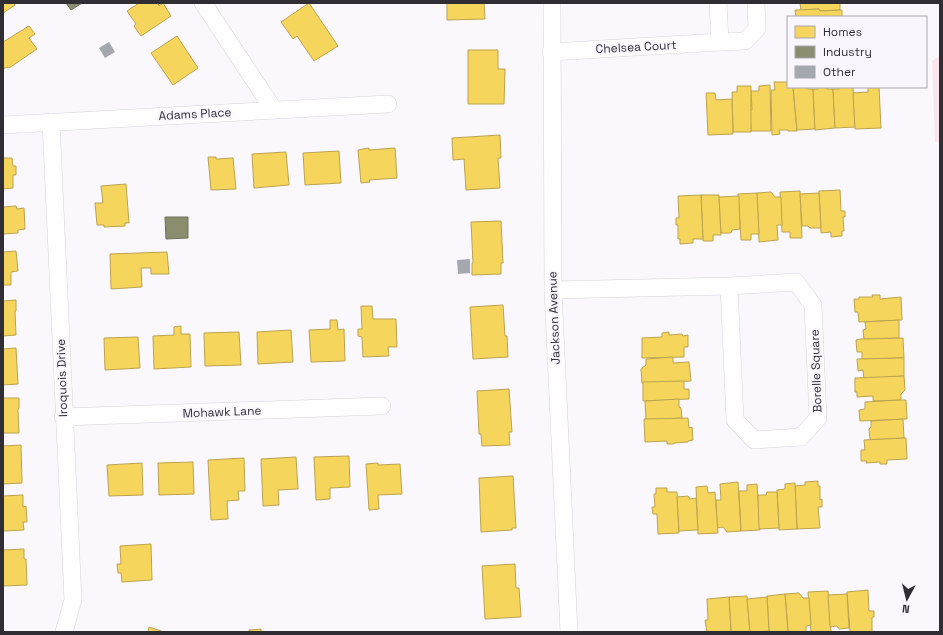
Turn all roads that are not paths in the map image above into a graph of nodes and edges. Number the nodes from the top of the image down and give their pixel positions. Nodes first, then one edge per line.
1 (203, 3) edge
2 (552, 3) edge
3 (718, 3) edge
4 (756, 3) edge
5 (720, 42) junction
6 (551, 52) junction
7 (388, 104) dead end
8 (274, 110) junction
9 (51, 122) junction
10 (3, 125) edge
11 (729, 286) junction
12 (552, 290) junction
13 (382, 406) dead end
14 (63, 417) junction
15 (64, 632) edge
16 (569, 632) edge

1 - 8 street
2 - 6 street, Jackson Avenue
3 - 5 street
4 - 5 street, Chelsea Court
5 - 6 street, Chelsea Court
6 - 12 street, Jackson Avenue
7 - 8 street, Adams Place
8 - 9 street, Adams Place
9 - 10 street, Adams Place
9 - 14 street, Iroquois Drive
11 - 11 street, Borelle Square
11 - 12 street, Borelle Square
12 - 16 street, Jackson Avenue
13 - 14 street, Mohawk Lane
14 - 15 street, Iroquois Drive

